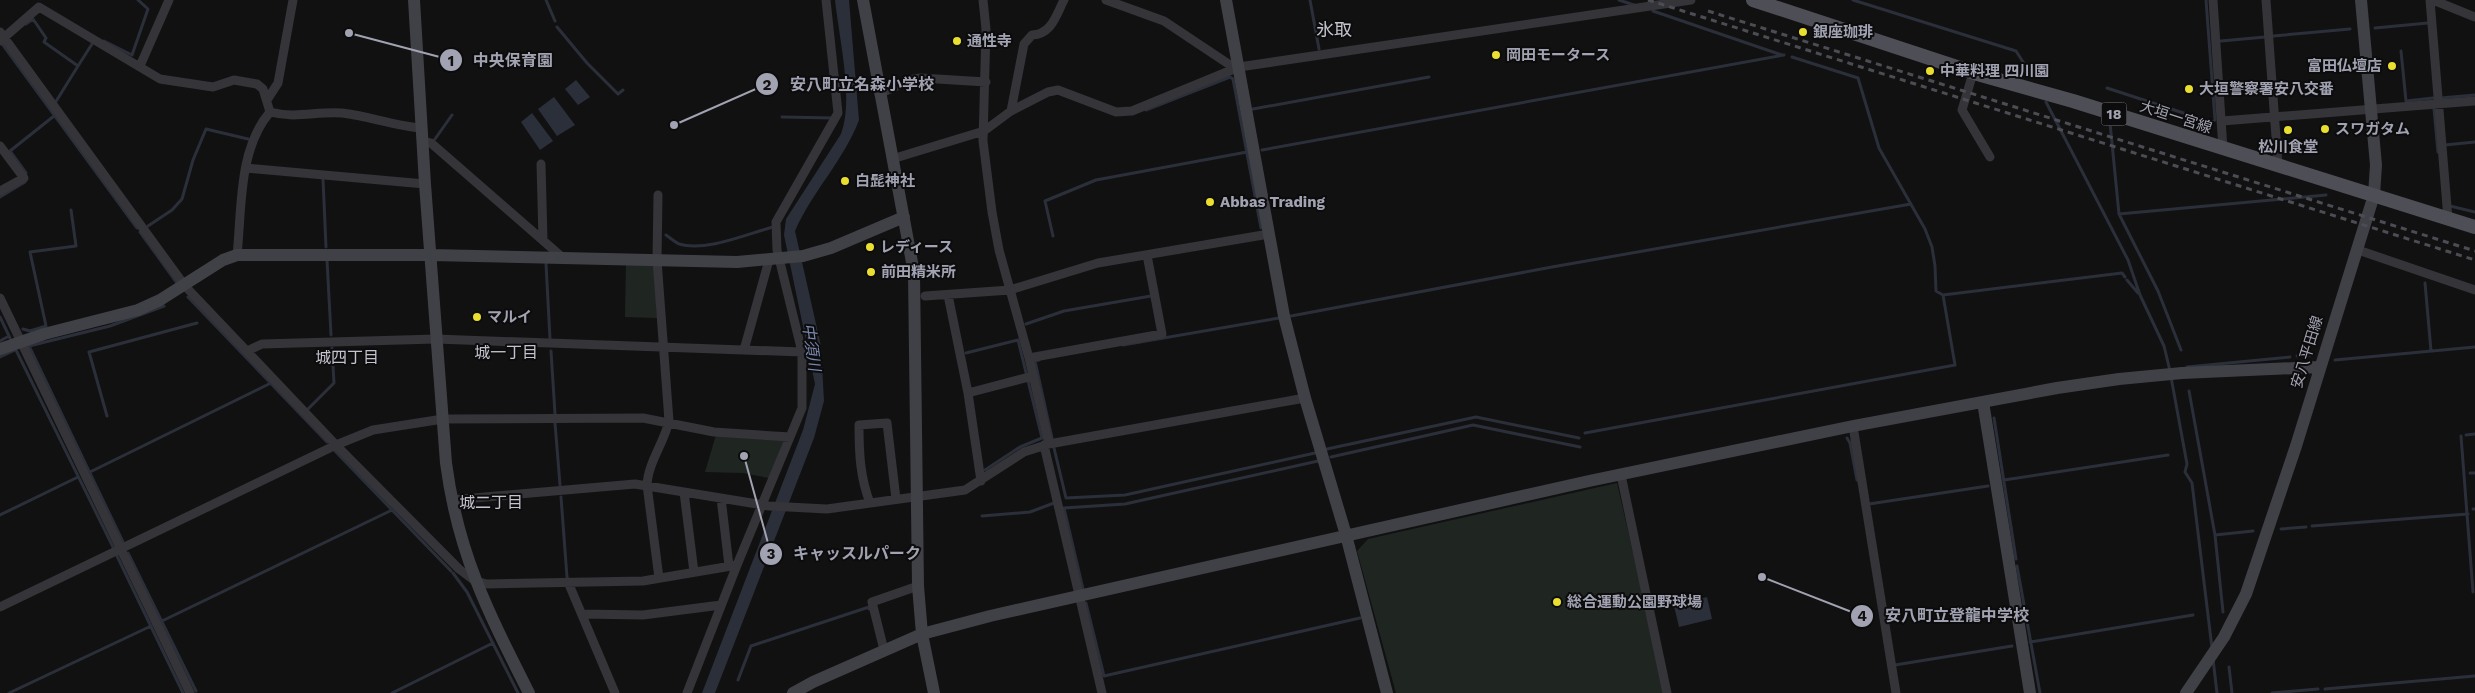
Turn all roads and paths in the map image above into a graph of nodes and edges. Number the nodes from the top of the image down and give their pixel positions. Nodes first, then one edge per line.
1 (169, 0) edge
2 (293, 0) edge
3 (414, 0) edge
4 (826, 0) edge
5 (862, 0) edge
6 (983, 0) edge
7 (1064, 0) edge
8 (1106, 0) edge
9 (1226, 0) edge
10 (1691, 0) edge
11 (1752, 0) edge
12 (2212, 0) edge
13 (2266, 0) edge
14 (2360, 0) edge
15 (2432, 0) edge
16 (42, 4) edge
17 (2475, 17) edge
18 (1, 37) edge
19 (140, 66) junction
20 (1239, 67) junction
21 (1973, 73) junction
22 (986, 82) junction
23 (879, 94) junction
24 (267, 100) junction
25 (2475, 101) edge
26 (2438, 104) junction
27 (2370, 108) junction
28 (270, 112) junction
29 (1011, 112) junction
30 (2275, 116) junction
31 (2222, 121) junction
32 (984, 131) junction
33 (423, 134) junction
34 (0, 146) edge
35 (2223, 149) junction
36 (1990, 157) dead end
37 (892, 159) junction
38 (541, 164) dead end
39 (2278, 165) junction
40 (246, 168) junction
41 (425, 184) junction
42 (0, 191) edge
43 (658, 195) dead end
44 (2374, 195) junction
45 (904, 217) junction
46 (2448, 219) junction
47 (2475, 227) edge
48 (1269, 234) junction
49 (543, 240) junction
50 (2358, 250) junction
51 (238, 255) junction
52 (431, 255) junction
53 (1148, 255) junction
54 (563, 258) junction
55 (778, 259) junction
56 (657, 260) junction
57 (914, 273) junction
58 (185, 286) junction
59 (1010, 290) junction
60 (2475, 290) edge
61 (948, 295) junction
62 (925, 296) junction
63 (0, 298) edge
64 (914, 313) junction
65 (436, 339) junction
66 (20, 340) junction
67 (663, 347) junction
68 (0, 349) edge
69 (744, 350) junction
70 (247, 351) junction
71 (802, 352) junction
72 (1029, 358) junction
73 (2319, 367) junction
74 (1032, 376) junction
75 (968, 393) junction
76 (1305, 398) junction
77 (1983, 402) junction
78 (443, 420) junction
79 (669, 422) junction
80 (1853, 426) junction
81 (790, 437) junction
82 (1046, 444) junction
83 (336, 445) junction
84 (1621, 475) junction
85 (981, 481) junction
86 (647, 485) junction
87 (684, 492) junction
88 (916, 495) junction
89 (721, 498) junction
90 (896, 499) junction
91 (451, 500) junction
92 (870, 503) junction
93 (766, 506) junction
94 (1346, 535) junction
95 (121, 549) junction
96 (733, 565) junction
97 (694, 572) junction
98 (659, 578) junction
99 (475, 581) junction
100 (568, 582) junction
101 (918, 586) junction
102 (1080, 596) junction
103 (721, 605) junction
104 (0, 607) edge
105 (582, 614) junction
106 (922, 634) junction
107 (884, 650) junction
108 (190, 693) edge
109 (529, 693) edge
110 (616, 693) edge
111 (687, 693) edge
112 (793, 693) edge
113 (934, 693) edge
114 (1102, 693) edge
115 (1387, 693) edge
116 (1667, 693) edge
117 (1896, 693) edge
118 (2030, 693) edge
119 (2186, 693) edge

1 - 19 street
2 - 24 street
3 - 33 street
4 - 55 street
5 - 23 street
6 - 22 street
7 - 29 street
8 - 20 street
9 - 20 street
10 - 20 street
11 - 21 main road, 大垣一宮線 / 18
12 - 31 street
13 - 30 street
14 - 27 street, 安八平田線
15 - 17 street
15 - 26 street
16 - 18 street
16 - 19 street
18 - 58 street
19 - 24 street
20 - 29 street
20 - 48 street
21 - 35 main road, 大垣一宮線 / 18
21 - 36 street
22 - 23 street
22 - 32 street
23 - 37 street
24 - 28 street
25 - 26 street
26 - 27 street
26 - 46 street
27 - 30 street
27 - 44 street, 安八平田線
28 - 33 street
28 - 40 street
29 - 32 street
30 - 31 street
30 - 39 street
31 - 35 street
32 - 37 street
32 - 59 street
33 - 41 street
33 - 49 street
34 - 42 street
35 - 39 main road, 大垣一宮線 / 18
37 - 45 street
38 - 49 street
39 - 44 main road, 大垣一宮線 / 18
40 - 41 street
40 - 51 street
41 - 52 street
43 - 56 street
44 - 46 main road, 大垣一宮線 / 18
44 - 50 street, 安八平田線
45 - 55 street
45 - 57 street
46 - 47 main road, 大垣一宮線 / 18
48 - 53 street
48 - 76 street
49 - 54 street
50 - 60 street
50 - 73 street, 安八平田線
51 - 52 street
51 - 58 street
52 - 54 street
52 - 65 street
53 - 59 street
53 - 72 street
54 - 56 street
55 - 56 street
55 - 69 street
55 - 71 street
56 - 67 street
57 - 62 street
57 - 64 street
58 - 66 street
58 - 70 street
59 - 61 street
59 - 72 street
61 - 62 street
61 - 75 street
62 - 64 street
63 - 66 street
64 - 88 street
65 - 67 street
65 - 70 street
65 - 78 street
66 - 68 street
66 - 95 street
67 - 69 street
67 - 79 street
69 - 71 street
70 - 83 street
71 - 81 street
72 - 74 street
73 - 77 street
73 - 119 street, 安八平田線
74 - 75 street
74 - 82 street
75 - 85 street
76 - 82 street
76 - 94 street
77 - 80 street
77 - 118 street
78 - 79 street
78 - 83 street
78 - 91 street
79 - 81 street
79 - 86 street
80 - 84 street
80 - 117 street
81 - 93 street
82 - 85 street
82 - 102 street
83 - 95 street
83 - 99 street
84 - 94 street
84 - 116 street
85 - 88 street
86 - 87 street
86 - 91 street
86 - 98 street
87 - 89 street
87 - 97 street
88 - 90 street
88 - 101 street
89 - 93 street
89 - 96 street
90 - 92 street
90 - 92 street
91 - 99 street
92 - 93 street
93 - 96 street
94 - 102 street
94 - 115 street
95 - 104 street
95 - 108 street
96 - 97 street
96 - 103 street
97 - 98 street
98 - 100 street
99 - 100 street
99 - 109 street
100 - 105 street
101 - 106 street
101 - 107 street
102 - 106 street
102 - 114 street
103 - 105 street
103 - 111 street
105 - 110 street
106 - 107 street
106 - 113 street
107 - 112 street

